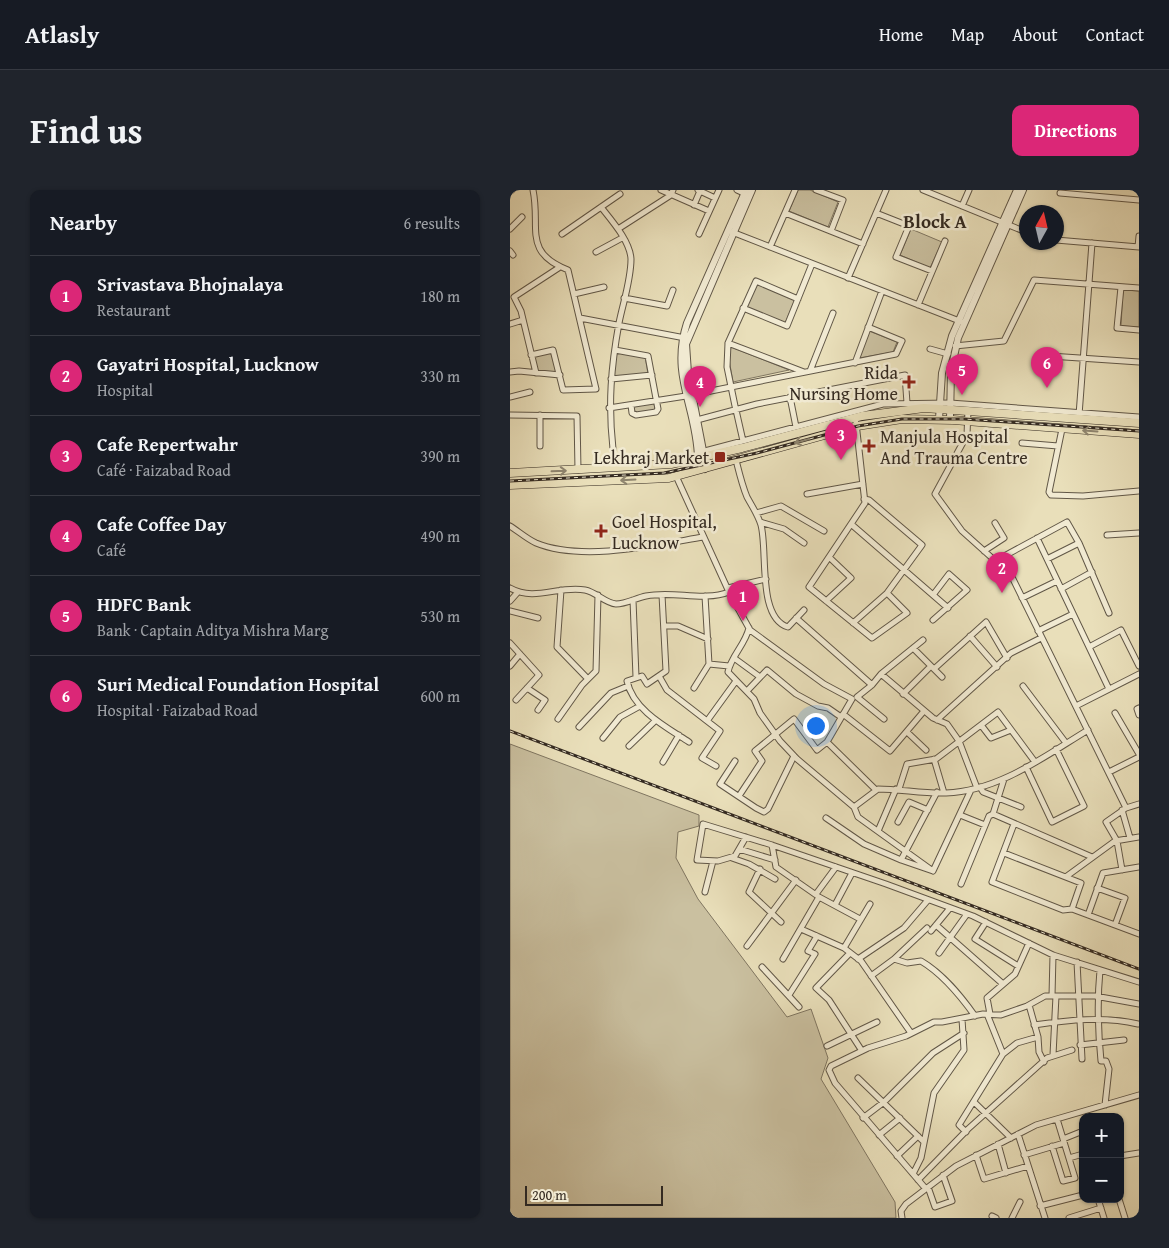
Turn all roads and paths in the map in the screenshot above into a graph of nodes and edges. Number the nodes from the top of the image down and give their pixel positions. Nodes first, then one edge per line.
1 (533, 190) edge
2 (660, 190) edge
3 (699, 190) edge
4 (719, 190) edge
5 (737, 190) edge
6 (795, 190) edge
7 (816, 190) edge
8 (886, 190) edge
9 (923, 190) edge
10 (968, 190) edge
11 (1017, 190) edge
12 (1023, 190) edge
13 (1110, 190) edge
14 (672, 192) edge
15 (748, 192) edge
16 (933, 192) edge
17 (1060, 192) dead end
18 (1077, 192) edge
19 (620, 194) dead end
20 (1108, 197) junction
21 (715, 198) junction
22 (1139, 200) edge
23 (694, 205) junction
24 (962, 206) junction
25 (601, 207) junction
26 (709, 211) junction
27 (785, 213) junction
28 (876, 213) junction
29 (522, 217) dead end
30 (1005, 224) junction
31 (510, 229) edge
32 (1019, 229) edge
33 (618, 230) junction
34 (831, 231) junction
35 (731, 232) junction
36 (562, 234) dead end
37 (699, 234) dead end
38 (1139, 236) edge
39 (622, 238) junction
40 (945, 241) dead end
41 (1064, 241) edge
42 (1092, 243) junction
43 (863, 244) junction
44 (770, 247) junction
45 (1139, 247) edge
46 (596, 252) dead end
47 (812, 264) junction
48 (560, 267) junction
49 (932, 271) junction
50 (848, 278) junction
51 (1089, 284) junction
52 (1121, 286) junction
53 (604, 287) dead end
54 (1139, 288) edge
55 (672, 290) dead end
56 (882, 291) junction
57 (574, 294) junction
58 (624, 298) junction
59 (798, 299) junction
60 (918, 305) junction
61 (744, 308) junction
62 (833, 313) dead end
63 (580, 318) junction
64 (523, 320) junction
65 (962, 322) junction
66 (510, 324) edge
67 (619, 325) junction
68 (868, 327) junction
69 (1139, 330) edge
70 (685, 338) junction
71 (728, 343) junction
72 (955, 346) junction
73 (930, 349) dead end
74 (616, 350) junction
75 (948, 354) junction
76 (531, 355) junction
77 (1050, 356) dead end
78 (1083, 358) junction
79 (855, 362) junction
80 (1139, 362) edge
81 (510, 372) edge
82 (807, 372) junction
83 (536, 374) junction
84 (560, 375) junction
85 (652, 375) junction
86 (611, 379) junction
87 (731, 387) junction
88 (530, 392) dead end
89 (689, 395) junction
90 (510, 397) edge
91 (790, 397) junction
92 (657, 401) junction
93 (907, 403) junction
94 (631, 405) junction
95 (939, 406) junction
96 (950, 406) junction
97 (608, 408) junction
98 (735, 408) junction
99 (968, 410) junction
100 (510, 415) edge
101 (540, 415) junction
102 (1079, 416) junction
103 (1139, 418) edge
104 (939, 419) junction
105 (697, 420) junction
106 (950, 420) junction
107 (968, 421) junction
108 (856, 422) junction
109 (1139, 423) edge
110 (796, 427) junction
111 (1062, 429) junction
112 (1139, 434) edge
113 (743, 441) junction
114 (1022, 443) dead end
115 (540, 446) dead end
116 (1058, 446) junction
117 (613, 448) dead end
118 (701, 455) junction
119 (736, 460) junction
120 (704, 469) junction
121 (578, 470) junction
122 (510, 473) edge
123 (676, 476) junction
124 (863, 484) junction
125 (510, 485) edge
126 (1139, 491) edge
127 (807, 494) dead end
128 (864, 499) junction
129 (756, 513) junction
130 (760, 522) junction
131 (995, 523) dead end
132 (851, 524) junction
133 (510, 526) edge
134 (824, 531) dead end
135 (1107, 535) dead end
136 (1138, 535) edge
137 (703, 537) junction
138 (1037, 538) junction
139 (804, 543) dead end
140 (1079, 543) junction
141 (984, 551) junction
142 (829, 557) junction
143 (1047, 559) junction
144 (995, 561) junction
145 (904, 571) junction
146 (1092, 572) junction
147 (766, 580) junction
148 (1057, 581) junction
149 (510, 588) edge
150 (1061, 588) junction
151 (561, 590) junction
152 (728, 590) junction
153 (518, 592) junction
154 (887, 594) junction
155 (933, 594) junction
156 (598, 595) junction
157 (662, 595) junction
158 (706, 596) junction
159 (1022, 598) junction
160 (510, 600) edge
161 (633, 600) junction
162 (826, 601) junction
163 (948, 608) junction
164 (804, 610) dead end
165 (510, 611) edge
166 (1109, 613) dead end
167 (1073, 614) junction
168 (538, 618) dead end
169 (796, 618) junction
170 (933, 620) dead end
171 (853, 623) junction
172 (664, 626) junction
173 (749, 628) junction
174 (1038, 631) junction
175 (970, 636) junction
176 (1041, 638) junction
177 (708, 639) junction
178 (923, 640) dead end
179 (510, 643) edge
180 (1089, 646) junction
181 (913, 648) junction
182 (520, 654) junction
183 (734, 658) junction
184 (1007, 658) junction
185 (709, 664) junction
186 (510, 666) edge
187 (729, 666) junction
188 (1139, 666) edge
189 (997, 667) junction
190 (932, 668) junction
191 (881, 674) junction
192 (1139, 674) edge
193 (659, 676) junction
194 (636, 677) junction
195 (760, 677) junction
196 (942, 677) dead end
197 (588, 678) junction
198 (736, 681) junction
199 (872, 685) junction
200 (628, 686) junction
201 (1023, 686) dead end
202 (526, 688) junction
203 (694, 688) dead end
204 (1109, 689) junction
205 (747, 691) junction
206 (903, 694) junction
207 (855, 698) junction
208 (516, 700) dead end
209 (640, 706) junction
210 (1076, 706) junction
211 (1139, 708) edge
212 (538, 710) dead end
213 (924, 711) junction
214 (1115, 713) dead end
215 (842, 715) junction
216 (1139, 715) edge
217 (558, 719) dead end
218 (884, 719) dead end
219 (656, 720) junction
220 (937, 720) junction
221 (707, 721) junction
222 (981, 725) junction
223 (579, 727) dead end
224 (1011, 730) junction
225 (1088, 730) junction
226 (907, 732) junction
227 (776, 734) junction
228 (679, 736) junction
229 (602, 738) dead end
230 (960, 741) junction
231 (689, 742) dead end
232 (827, 742) junction
233 (1066, 743) junction
234 (628, 746) dead end
235 (926, 750) dead end
236 (1056, 750) junction
237 (794, 756) junction
238 (1139, 756) edge
239 (934, 759) junction
240 (663, 762) dead end
241 (735, 762) dead end
242 (1035, 762) junction
243 (716, 766) dead end
244 (1026, 767) junction
245 (1109, 772) junction
246 (1004, 778) junction
247 (976, 788) junction
248 (897, 789) junction
249 (876, 790) junction
250 (940, 793) junction
251 (739, 796) junction
252 (998, 799) junction
253 (1139, 804) edge
254 (854, 807) junction
255 (1021, 807) dead end
256 (1124, 809) junction
257 (928, 810) junction
258 (993, 814) junction
259 (960, 815) junction
260 (826, 818) dead end
261 (898, 822) dead end
262 (1014, 824) junction
263 (985, 825) junction
264 (878, 831) junction
265 (746, 837) junction
266 (1139, 837) edge
267 (1130, 838) junction
268 (1117, 841) junction
269 (772, 844) junction
270 (739, 849) junction
271 (906, 852) junction
272 (1004, 853) junction
273 (1092, 857) junction
274 (732, 858) junction
275 (775, 860) junction
276 (901, 860) junction
277 (714, 861) junction
278 (1139, 866) edge
279 (836, 867) junction
280 (760, 870) junction
281 (1122, 870) junction
282 (933, 871) junction
283 (852, 872) junction
284 (1067, 876) junction
285 (775, 879) dead end
286 (796, 880) junction
287 (961, 884) dead end
288 (1097, 888) junction
289 (705, 892) dead end
290 (818, 895) junction
291 (928, 900) junction
292 (870, 904) dead end
293 (835, 905) junction
294 (950, 908) junction
295 (1072, 909) junction
296 (966, 914) junction
297 (770, 915) junction
298 (1088, 915) junction
299 (860, 919) junction
300 (781, 922) dead end
301 (986, 922) junction
302 (936, 925) junction
303 (1116, 925) junction
304 (801, 929) junction
305 (1139, 934) edge
306 (817, 936) junction
307 (951, 938) junction
308 (1029, 943) junction
309 (747, 946) dead end
310 (844, 948) junction
311 (850, 953) junction
312 (939, 953) dead end
313 (1052, 955) junction
314 (894, 958) junction
315 (783, 959) dead end
316 (858, 959) junction
317 (1077, 962) junction
318 (1018, 966) junction
319 (762, 967) dead end
320 (1100, 970) junction
321 (870, 976) junction
322 (1139, 982) edge
323 (1003, 984) junction
324 (789, 995) junction
325 (1054, 996) junction
326 (1078, 996) junction
327 (1098, 997) junction
328 (1139, 1004) edge
329 (1029, 1005) junction
330 (799, 1007) dead end
331 (989, 1014) junction
332 (975, 1016) junction
333 (962, 1019) junction
334 (1098, 1019) junction
335 (1078, 1020) junction
336 (877, 1022) dead end
337 (1056, 1022) junction
338 (1138, 1024) dead end
339 (1034, 1025) junction
340 (911, 1033) junction
341 (964, 1033) junction
342 (851, 1034) junction
343 (1038, 1037) junction
344 (1124, 1040) dead end
345 (1099, 1042) junction
346 (1080, 1045) junction
347 (827, 1046) dead end
348 (1072, 1050) dead end
349 (862, 1051) junction
350 (1003, 1054) junction
351 (1053, 1055) junction
352 (1082, 1059) dead end
353 (1044, 1062) junction
354 (858, 1078) dead end
355 (1139, 1095) edge
356 (884, 1102) junction
357 (974, 1102) junction
358 (1105, 1105) junction
359 (986, 1114) junction
360 (864, 1118) junction
361 (900, 1118) junction
362 (1057, 1119) junction
363 (966, 1132) junction
364 (1079, 1133) edge
365 (1018, 1134) junction
366 (879, 1136) junction
367 (918, 1136) junction
368 (1011, 1138) junction
369 (1064, 1141) junction
370 (924, 1142) junction
371 (998, 1144) junction
372 (1052, 1146) junction
373 (1139, 1153) edge
374 (976, 1155) junction
375 (1024, 1155) junction
376 (1079, 1155) edge
377 (897, 1156) junction
378 (1124, 1157) edge
379 (1069, 1158) junction
380 (1028, 1166) junction
381 (1006, 1173) junction
382 (913, 1174) junction
383 (943, 1176) junction
384 (918, 1180) junction
385 (927, 1188) junction
386 (1079, 1196) edge
387 (1020, 1202) dead end
388 (1099, 1203) edge
389 (1120, 1203) edge
390 (1040, 1206) junction
391 (1101, 1208) junction
392 (902, 1218) edge
393 (1012, 1218) edge
394 (1045, 1218) edge
395 (1071, 1218) edge
396 (1104, 1218) edge
397 (1125, 1218) edge

1 - 48 street
2 - 14 street
3 - 21 street
3 - 23 street
4 - 21 street
5 - 15 street
6 - 27 street
7 - 34 street
8 - 28 street
9 - 16 street
10 - 24 street
11 - 30 street
12 - 30 street
13 - 20 street
14 - 23 street
14 - 33 street
15 - 35 street
16 - 24 street
17 - 18 street
18 - 20 street
19 - 25 street
20 - 22 street
21 - 26 street
23 - 26 street
24 - 30 street
25 - 33 street
25 - 36 street
26 - 37 street
27 - 34 street
27 - 44 street
28 - 43 street
28 - 49 street
29 - 31 street
30 - 32 street
30 - 65 street
33 - 39 street
34 - 43 street
35 - 44 street
35 - 70 street
38 - 45 street
39 - 46 street
39 - 58 street
40 - 49 street
41 - 42 street
42 - 45 street
42 - 51 street
43 - 50 street
44 - 47 street
47 - 50 street
47 - 59 street
48 - 57 street
48 - 64 street
49 - 60 street
50 - 56 street
51 - 52 street
51 - 72 street
51 - 78 street
52 - 54 street
52 - 69 street
53 - 57 street
55 - 58 street
56 - 60 street
56 - 68 street
57 - 63 street
58 - 67 street
59 - 61 street
59 - 61 street
60 - 65 street
61 - 71 street
62 - 82 street
63 - 67 street
63 - 84 street
64 - 66 street
64 - 76 street
65 - 72 street
65 - 75 street
67 - 70 street
67 - 74 street
68 - 79 street
68 - 79 street
70 - 89 street
71 - 82 street
71 - 87 street
72 - 96 street
73 - 75 street
74 - 85 street
74 - 86 street
75 - 95 street
76 - 83 street
76 - 84 street
77 - 78 street
78 - 80 street
78 - 102 street
79 - 82 street
81 - 83 street
82 - 87 street
83 - 84 street
85 - 86 street
85 - 92 street
86 - 97 street
87 - 89 street
87 - 98 street
88 - 90 street
89 - 92 street
89 - 105 street
89 - 118 street
91 - 93 street
91 - 98 street
91 - 110 street
92 - 94 street
92 - 94 street
93 - 95 street
93 - 110 street
94 - 97 street
95 - 96 main road
95 - 104 street
95 - 108 main road
96 - 99 main road
96 - 102 street
96 - 106 street
97 - 117 street
98 - 105 street
98 - 113 street
99 - 102 main road
99 - 107 street
100 - 101 street
101 - 115 street
101 - 121 street
102 - 103 street
102 - 109 main road
104 - 106 main road
104 - 108 main road
105 - 118 street
106 - 107 main road
107 - 111 main road
107 - 141 street
108 - 118 main road
108 -> 119 main road
108 - 124 street
110 - 113 street
112 -> 111 main road
111 - 116 street
113 - 118 street
114 - 116 street
116 - 126 street
118 - 120 street
118 - 121 main road
119 - 120 main road
119 - 129 street
120 - 123 main road
122 -> 121 main road
123 -> 125 main road
123 - 137 street
124 - 127 street
124 - 128 street
128 - 132 street
128 - 145 street
129 - 130 street
129 - 134 street
130 - 139 street
130 - 147 street
131 - 141 street
132 - 142 street
132 - 145 street
133 - 137 street
135 - 136 street
137 - 152 street
138 - 140 street
138 - 143 street
138 - 144 street
140 - 143 street
140 - 146 street
141 - 144 street
142 - 162 street
142 - 162 street
143 - 148 street
144 - 159 street
145 - 154 street
145 - 155 street
146 - 150 street
146 - 166 street
147 - 152 street
147 - 169 street
148 - 150 street
148 - 159 street
149 - 153 street
150 - 167 street
151 - 153 street
151 - 156 street
151 - 197 street
152 - 158 street
152 - 173 street
153 - 160 street
154 - 171 street
154 - 171 street
155 - 163 street
155 - 163 street
156 - 161 street
156 - 197 street
157 - 158 street
157 - 161 street
157 - 172 street
158 - 177 street
159 - 174 street
161 - 194 street
162 - 171 street
163 - 170 street
164 - 169 street
165 - 168 street
167 - 174 street
167 - 180 street
169 - 199 street
172 - 177 street
172 - 193 street
173 - 183 street
173 - 207 street
174 - 176 street
175 - 184 street
175 - 189 street
175 - 190 street
176 - 184 street
176 - 210 street
177 - 185 street
178 - 181 street
179 - 182 street
180 - 188 street
180 - 204 street
181 - 190 street
181 - 191 street
182 - 186 street
182 - 202 street
183 - 187 street
183 - 195 street
184 - 189 street
185 - 187 street
185 - 203 street
187 - 198 street
189 - 220 street
190 - 196 street
190 - 206 street
191 - 199 street
191 - 206 street
192 - 204 street
193 - 194 street
193 - 221 street
194 - 200 street
195 - 205 street
195 - 215 street
197 - 217 street
198 - 205 street
198 - 221 street
199 - 207 street
200 - 209 street
200 - 223 street
201 - 233 street
202 - 208 street
202 - 212 street
204 - 210 street
205 - 227 street
206 - 213 street
207 - 215 street
207 - 218 street
209 - 219 street
209 - 229 street
210 - 225 street
211 - 216 street
213 - 220 street
213 - 226 street
214 - 238 street
215 - 226 street
215 - 232 street
219 - 228 street
219 - 234 street
220 - 230 street
221 - 243 street
222 - 224 street
222 - 224 street
222 - 230 street
224 - 242 street
225 - 233 street
225 - 245 street
226 - 235 street
227 - 232 street
227 - 237 street
227 - 251 street
228 - 231 street
228 - 240 street
230 - 239 street
230 - 247 street
232 - 249 street
233 - 236 street
236 - 242 street
236 - 244 street
237 - 251 street
237 - 254 street
238 - 245 street
239 - 248 street
239 - 250 street
241 - 251 street
242 - 244 street
244 - 246 street
245 - 256 street
246 - 247 street
246 - 252 street
247 - 250 street
247 - 252 street
247 - 259 street
248 - 249 street
248 - 250 street
248 - 264 street
249 - 254 street
250 - 257 street
252 - 255 street
252 - 258 street
253 - 256 street
254 - 264 street
256 - 267 street
256 - 268 street
257 - 261 street
257 - 271 street
258 - 262 street
258 - 263 street
259 - 263 street
259 - 282 street
260 - 276 street
262 - 272 street
262 - 273 street
263 - 287 street
264 - 271 street
265 - 269 street
265 - 270 street
265 - 277 street
266 - 267 street
267 - 268 street
268 - 273 street
268 - 281 street
269 - 275 street
269 - 279 street
270 - 274 street
270 - 275 street
271 - 276 street
271 - 282 street
272 - 284 street
272 - 295 street
273 - 284 street
274 - 277 street
274 - 280 street
275 - 286 street
276 - 282 street
277 - 289 street
278 - 281 street
279 - 283 street
279 - 290 street
280 - 285 street
280 - 297 street
281 - 288 street
283 - 291 street
283 - 293 street
284 - 295 street
286 - 290 street
286 - 297 street
288 - 298 street
288 - 303 street
290 - 293 street
290 - 304 street
291 - 294 street
291 - 316 street
292 - 299 street
293 - 299 street
294 - 296 street
294 - 302 street
295 - 298 street
296 - 301 street
296 - 307 street
297 - 300 street
297 - 309 street
298 - 303 street
299 - 310 street
301 - 308 street
301 - 318 street
302 - 307 street
302 - 314 street
303 - 305 street
304 - 306 street
304 - 315 street
306 - 310 street
306 - 324 street
307 - 312 street
307 - 323 street
308 - 313 street
308 - 318 street
310 - 311 street
311 - 316 street
311 - 342 street
313 - 317 street
313 - 325 street
314 - 321 street
314 - 332 street
316 - 321 street
317 - 320 street
317 - 326 street
318 - 323 street
319 - 324 street
320 - 322 street
320 - 327 street
321 - 340 street
323 - 331 street
324 - 330 street
325 - 326 street
325 - 329 street
325 - 337 street
326 - 327 street
326 - 335 street
327 - 328 street
327 - 334 street
329 - 331 street
329 - 339 street
331 - 332 street
331 - 350 street
332 - 333 street
333 - 340 street
333 - 341 street
334 - 335 street
334 - 338 street
334 - 345 street
335 - 337 street
335 - 346 street
336 - 342 street
337 - 339 street
337 - 351 street
339 - 343 street
340 - 349 street
341 - 356 street
341 - 370 street
342 - 347 street
342 - 349 street
343 - 350 street
343 - 353 street
344 - 345 street
345 - 346 street
345 - 358 street
346 - 352 street
348 - 351 street
349 - 360 street
350 - 357 street
351 - 353 street
353 - 359 street
354 - 356 street
355 - 358 street
356 - 360 street
356 - 361 street
357 - 359 street
357 - 363 street
358 - 362 street
359 - 363 street
359 - 368 street
360 - 366 street
361 - 366 street
361 - 367 street
362 - 365 street
362 - 369 street
363 - 384 street
364 - 369 street
365 - 368 street
365 - 375 street
366 - 377 street
367 - 370 street
367 - 377 street
368 - 371 street
369 - 372 street
369 - 379 street
370 - 382 street
371 - 374 street
371 - 381 street
372 - 375 street
372 - 379 street
373 - 378 street
374 - 381 street
374 - 383 street
375 - 380 street
376 - 379 street
377 - 382 street
380 - 381 street
380 - 390 street
382 - 384 street
383 - 385 street
383 - 385 street
384 - 385 street
385 - 392 street
386 - 390 street
387 - 393 street
388 - 391 street
389 - 397 street
390 - 394 street
391 - 395 street
391 - 396 street

